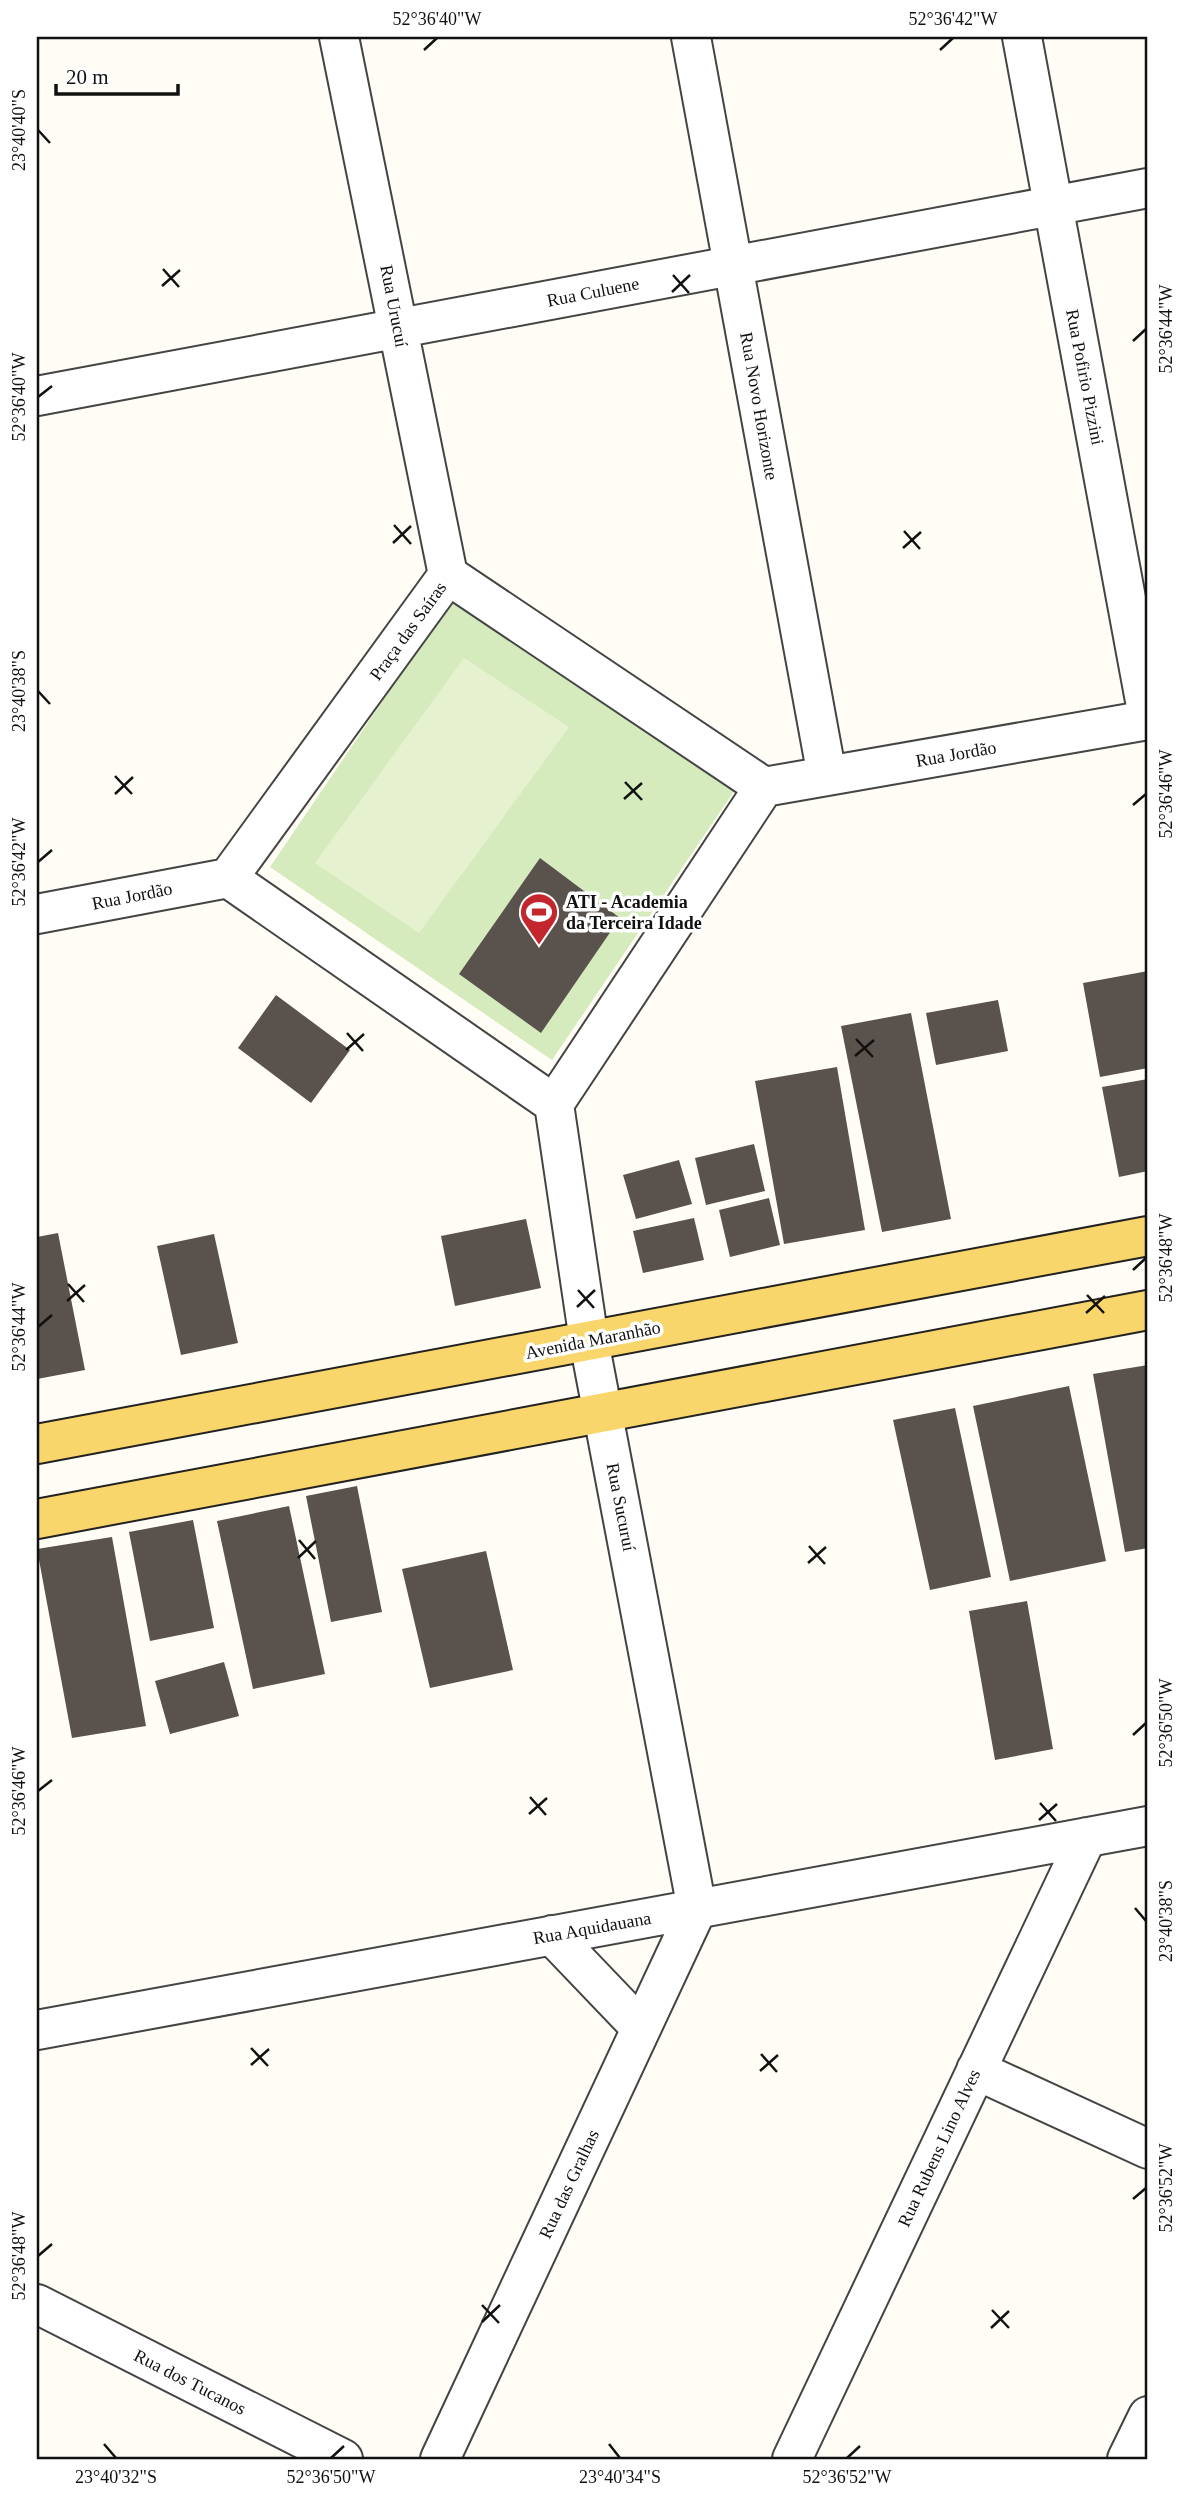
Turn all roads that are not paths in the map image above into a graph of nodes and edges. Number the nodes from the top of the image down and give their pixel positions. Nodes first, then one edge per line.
1 (340, 37) edge
2 (691, 37) edge
3 (1022, 37) edge
4 (1148, 188) edge
5 (1053, 206) junction
6 (734, 266) junction
7 (398, 328) junction
8 (37, 396) edge
9 (448, 575) junction
10 (1148, 718) edge
11 (827, 776) junction
12 (764, 787) junction
13 (228, 878) junction
14 (37, 914) edge
15 (554, 1104) junction
16 (1148, 1236) edge
17 (1148, 1310) edge
18 (589, 1341) junction
19 (604, 1412) junction
20 (37, 1444) edge
21 (37, 1519) edge
22 (1148, 1826) edge
23 (1087, 1837) junction
24 (697, 1909) junction
25 (552, 1935) junction
26 (641, 2028) junction
27 (37, 2030) edge
28 (976, 2070) junction
29 (1148, 2149) edge
30 (37, 2304) edge
31 (1148, 2416) edge
32 (343, 2459) edge
33 (440, 2459) edge
34 (792, 2459) edge
35 (1127, 2459) edge

1 - 7 street, Rua Urucuí
2 - 6 street, Rua Novo Horizonte
3 - 5 street, Rua Pofirio Pizzini
4 - 5 street, Rua Culuene
5 - 6 street, Rua Culuene
5 - 10 street, Rua Pofirio Pizzini
6 - 7 street, Rua Culuene
6 - 11 street, Rua Novo Horizonte
7 - 8 street, Rua Culuene
7 - 9 street, Rua Urucuí
9 - 12 street, Praça das Saíras
9 - 13 street, Praça das Saíras
10 - 11 street, Rua Jordão
11 - 12 street, Rua Jordão
12 - 15 street
13 - 14 street, Rua Jordão
13 - 15 street
15 - 18 street, Rua Sucuruí
16 - 18 main road, Avenida Maranhão
17 - 19 main road
18 - 19 street, Rua Sucuruí
18 - 20 main road, Avenida Maranhão
19 - 21 main road
19 - 24 street, Rua Sucuruí
22 - 23 street, Rua Aquidauana
23 - 24 street, Rua Aquidauana
23 - 28 street, Rua Rubens Lino Alves
24 - 25 street, Rua Aquidauana
24 - 26 street, Rua das Gralhas
25 - 26 street
25 - 27 street, Rua Aquidauana
26 - 33 street, Rua das Gralhas
28 - 29 street
28 - 34 street, Rua Rubens Lino Alves
30 - 32 street, Rua dos Tucanos
31 - 35 street

